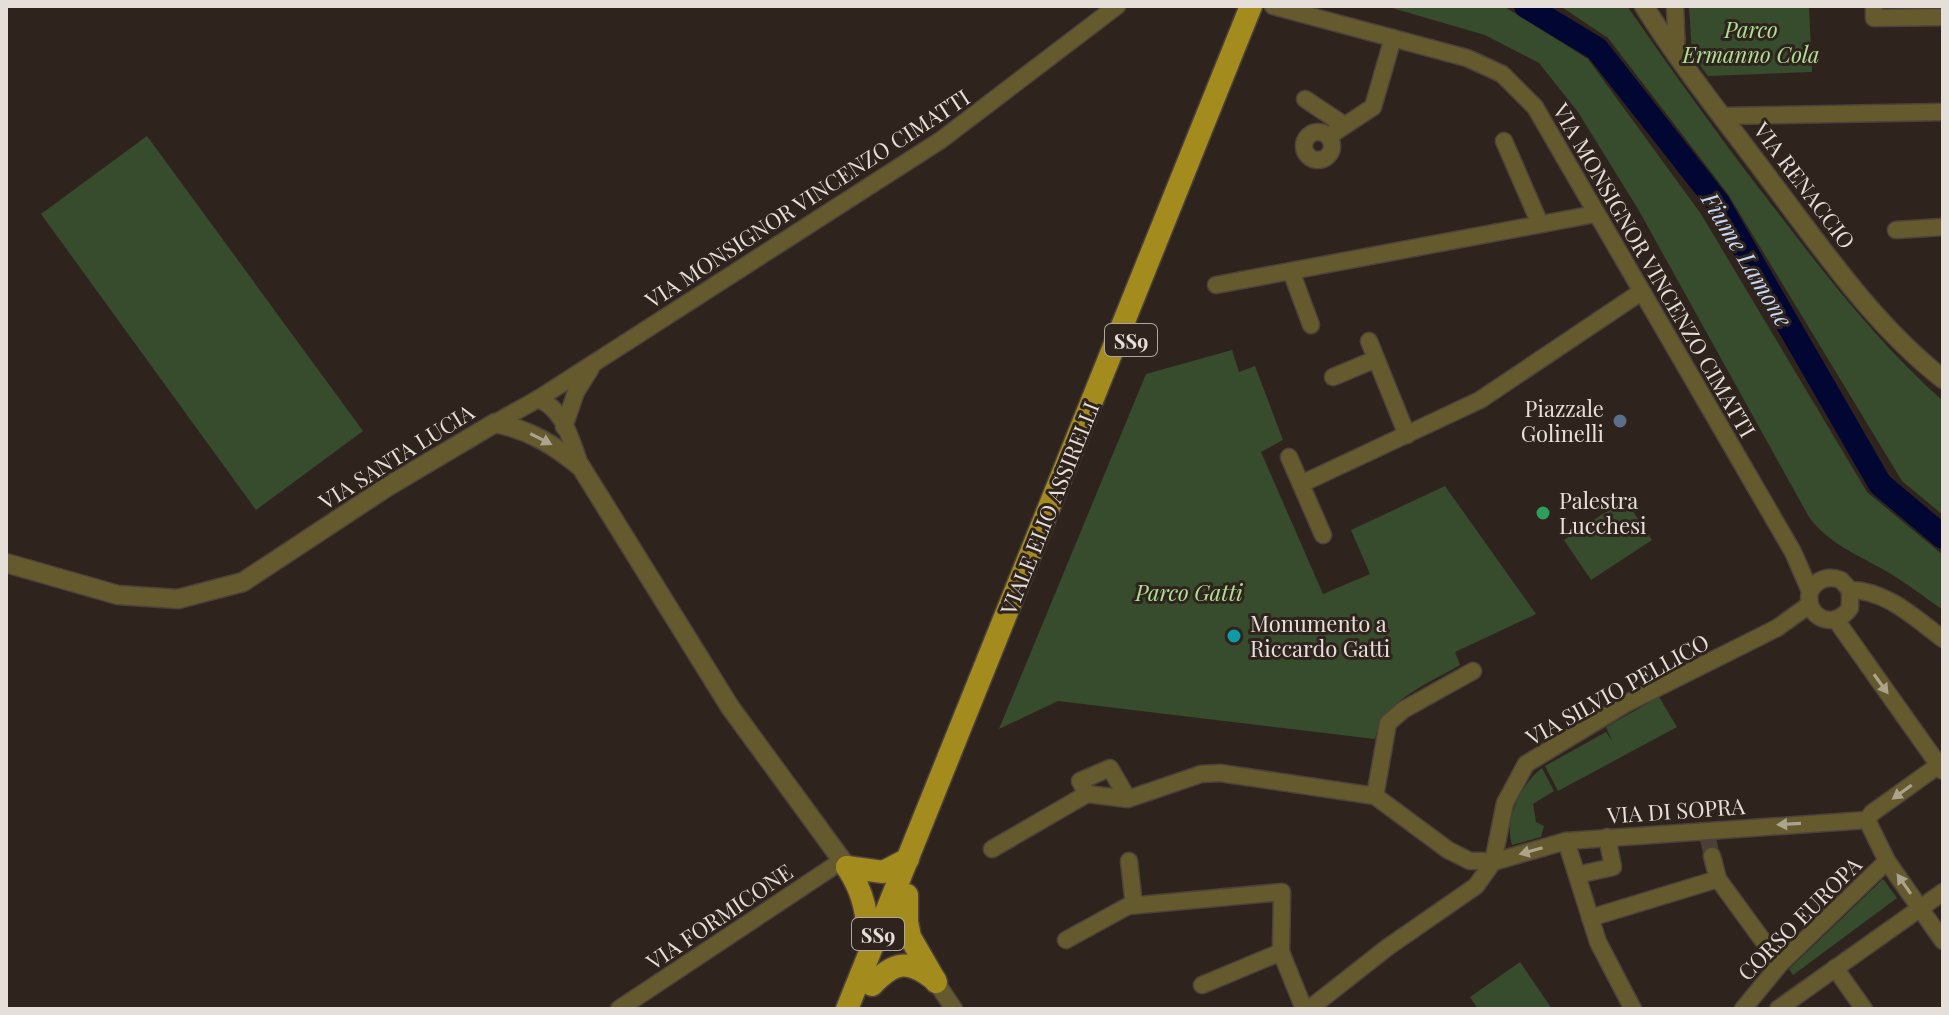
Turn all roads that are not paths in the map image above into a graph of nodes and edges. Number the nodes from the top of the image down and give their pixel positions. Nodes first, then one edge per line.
1 (1117, 6) edge
2 (1251, 6) edge
3 (1266, 6) edge
4 (1273, 6) edge
5 (1644, 6) edge
6 (1675, 6) edge
7 (1874, 6) edge
8 (1943, 17) edge
9 (1393, 38) junction
10 (1677, 59) junction
11 (1305, 99) dead end
12 (1943, 112) edge
13 (1722, 116) junction
14 (1344, 125) junction
15 (1329, 136) dead end
16 (1504, 141) dead end
17 (1595, 214) junction
18 (1540, 224) junction
19 (1943, 227) edge
20 (1896, 230) dead end
21 (1291, 271) junction
22 (1216, 285) dead end
23 (1641, 292) junction
24 (1311, 325) dead end
25 (1369, 341) dead end
26 (1376, 359) junction
27 (593, 363) junction
28 (1333, 377) dead end
29 (1943, 379) edge
30 (538, 399) junction
31 (495, 423) junction
32 (564, 427) junction
33 (1407, 435) junction
34 (1289, 457) dead end
35 (581, 467) junction
36 (1301, 484) junction
37 (1323, 535) dead end
38 (1793, 552) junction
39 (6, 563) edge
40 (1824, 578) junction
41 (1850, 590) junction
42 (1812, 604) junction
43 (1836, 620) junction
44 (1943, 639) edge
45 (1473, 671) dead end
46 (990, 674) junction
47 (1941, 768) edge
48 (1087, 794) junction
49 (1375, 796) junction
50 (1128, 799) junction
51 (1867, 820) junction
52 (1607, 837) junction
53 (1566, 841) junction
54 (992, 849) dead end
55 (1712, 856) tunnel mouth
56 (908, 859) junction
57 (1129, 861) dead end
58 (1887, 861) junction
59 (1493, 862) junction
60 (845, 864) junction
61 (1577, 875) junction
62 (1718, 879) junction
63 (1943, 892) edge
64 (907, 895) junction
65 (1134, 905) junction
66 (1920, 908) junction
67 (1590, 918) junction
68 (1066, 940) dead end
69 (1943, 941) edge
70 (1281, 952) junction
71 (868, 957) junction
72 (1780, 964) junction
73 (1835, 968) junction
74 (936, 982) junction
75 (872, 985) junction
76 (1202, 985) dead end
77 (619, 1009) edge
78 (847, 1009) edge
79 (862, 1009) edge
80 (954, 1009) edge
81 (1306, 1009) edge
82 (1633, 1009) edge
83 (1743, 1009) edge
84 (1778, 1009) edge
85 (1864, 1009) edge

1 - 27 street, VIA MONSIGNOR VINCENZO CIMATTI
2 - 46 main road, VIALE ELIO ASSIRELLI / SS9
3 - 46 main road, VIALE ELIO ASSIRELLI / SS9
4 - 9 street, VIA MONSIGNOR VINCENZO CIMATTI
5 - 10 street, VIA RENACCIO
6 - 10 street
7 - 8 street
9 - 14 street
9 - 17 street, VIA MONSIGNOR VINCENZO CIMATTI
10 - 13 street, VIA RENACCIO
11 - 14 street
12 - 13 street
13 - 29 street, VIA RENACCIO
14 - 15 street
16 - 18 street
17 - 18 street
17 - 23 street, VIA MONSIGNOR VINCENZO CIMATTI
18 - 21 street
19 - 20 street
21 - 22 street
21 - 24 street
23 - 33 street
23 - 38 street, VIA MONSIGNOR VINCENZO CIMATTI
25 - 26 street
26 - 28 street
26 - 33 street
27 - 30 street, VIA MONSIGNOR VINCENZO CIMATTI
27 - 32 street, VIA MONSIGNOR VINCENZO CIMATTI
30 - 31 street, VIA MONSIGNOR VINCENZO CIMATTI
30 - 32 street
31 -> 35 street, VIA SANTA LUCIA
31 - 39 street, VIA SANTA LUCIA
32 - 35 street
33 - 36 street
34 - 36 street
35 - 60 street, VIA SANTA LUCIA
36 - 37 street
38 - 40 street, VIA MONSIGNOR VINCENZO CIMATTI
38 - 42 street, VIA MONSIGNOR VINCENZO CIMATTI
40 - 41 street, VIA MONSIGNOR VINCENZO CIMATTI
40 - 42 street
41 - 43 street
41 - 44 street, VIA MONSIGNOR VINCENZO CIMATTI
42 - 43 street
42 - 59 street, VIA SILVIO PELLICO
43 -> 47 street
45 - 49 street
46 - 56 main road, VIALE ELIO ASSIRELLI / SS9
46 - 64 main road, VIALE ELIO ASSIRELLI / SS9
47 -> 51 street
48 - 50 street
48 - 50 street
48 - 54 street
49 - 50 street
49 - 59 street
51 -> 52 street, VIA DI SOPRA
51 - 58 street, CORSO EUROPA
52 - 53 street, VIA DI SOPRA
52 - 61 street
53 -> 59 street, VIA DI SOPRA
53 - 61 street
55 - 62 street
56 - 60 main road
56 - 71 main road, VIALE ELIO ASSIRELLI / SS9
57 - 65 street
66 -> 58 street, CORSO EUROPA
58 - 72 street, CORSO EUROPA
59 - 81 street, VIA SILVIO PELLICO
60 - 71 main road
60 - 77 street, VIA FORMICONE
61 - 67 street
62 - 67 street
62 - 72 street
63 - 66 street
64 - 74 main road
64 - 75 main road, VIALE ELIO ASSIRELLI / SS9
65 - 68 street, VIA SILVIO PELLICO
65 - 70 street, VIA SILVIO PELLICO
66 - 69 street, CORSO EUROPA
66 - 73 street
67 - 82 street
70 - 76 street
70 - 81 street, VIA SILVIO PELLICO
71 - 78 main road, VIALE ELIO ASSIRELLI / SS9
72 - 83 street, CORSO EUROPA
73 - 84 street
73 - 85 street
74 - 75 main road
74 - 80 street
75 - 79 main road, VIALE ELIO ASSIRELLI / SS9

